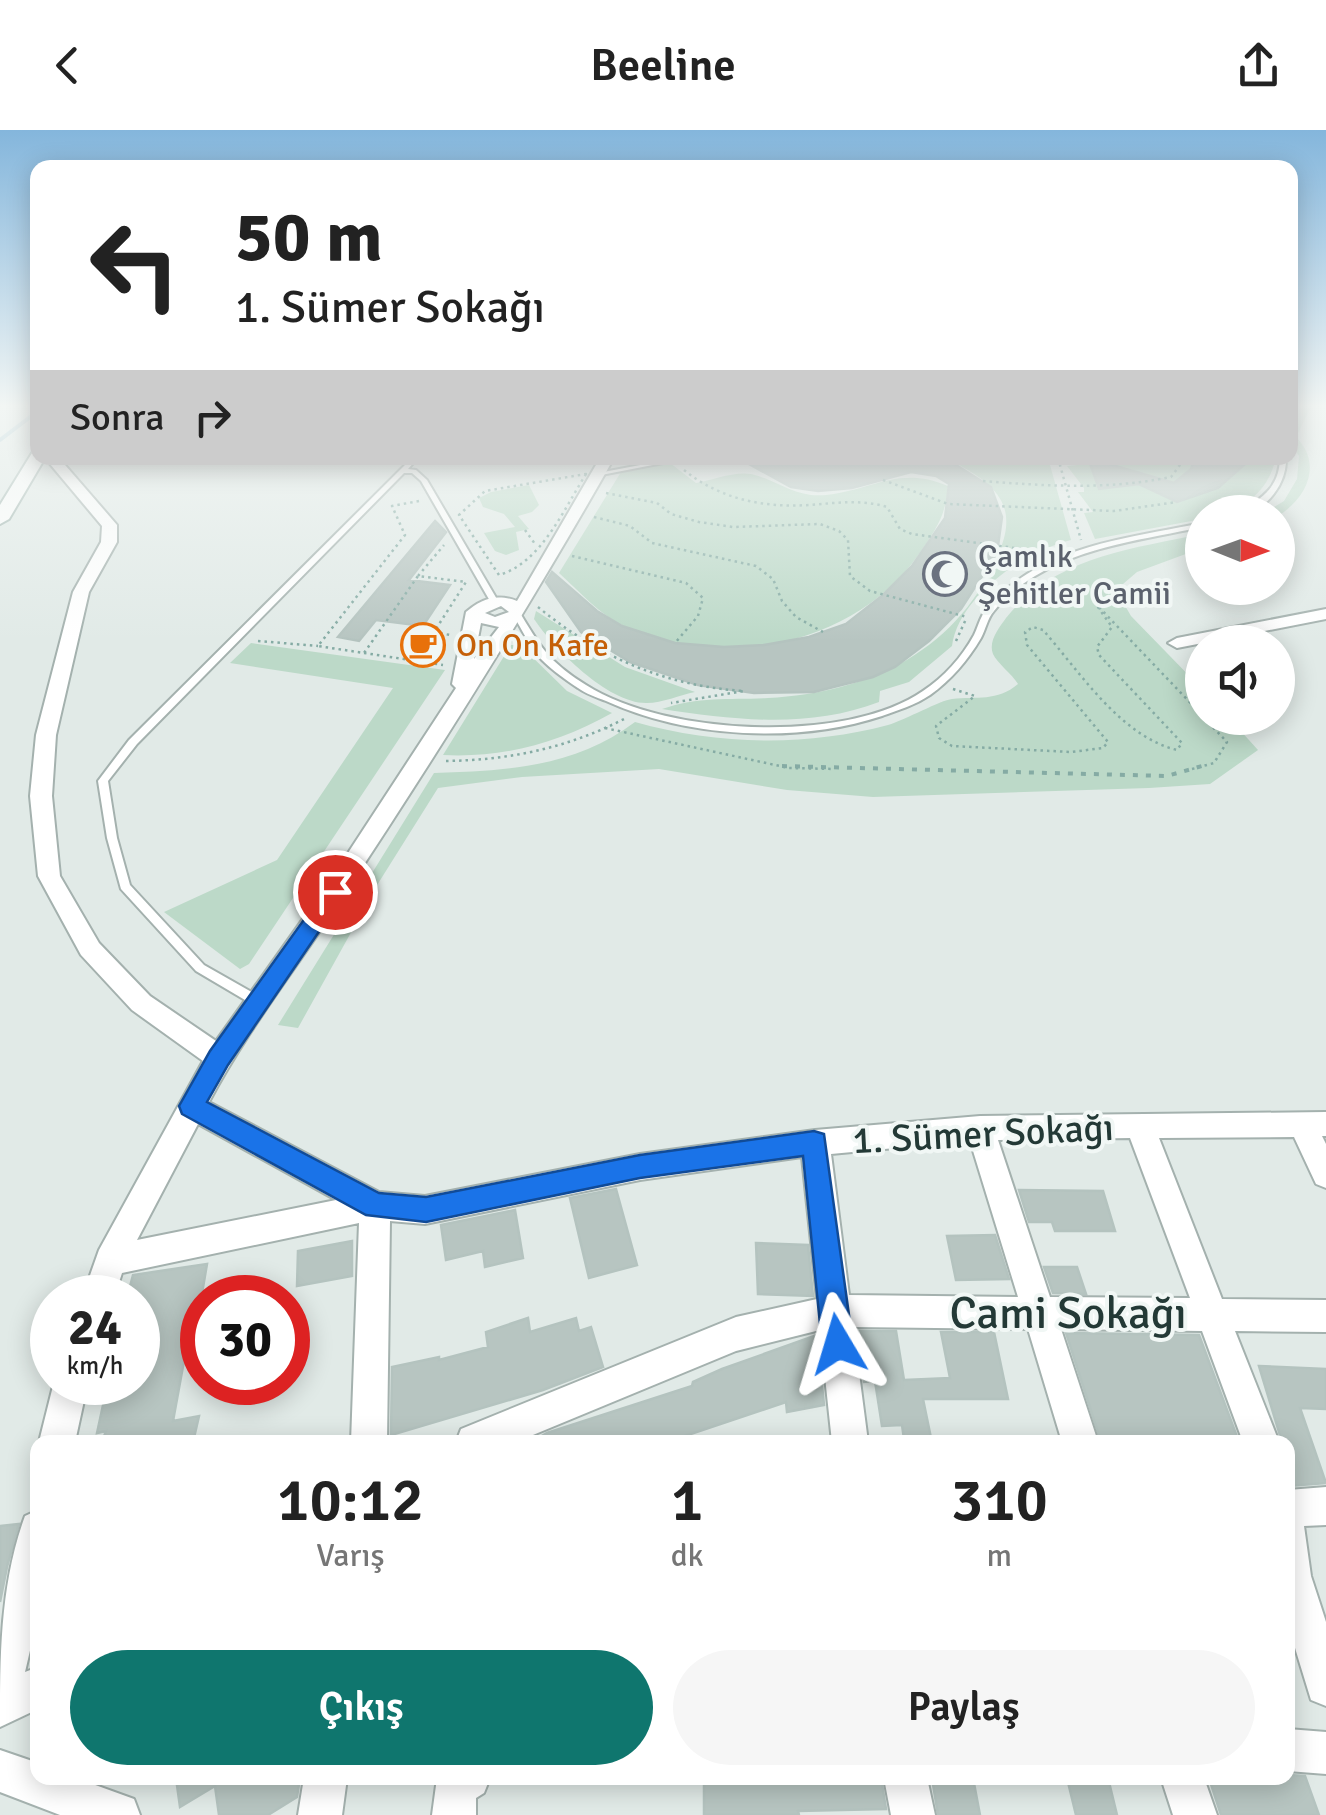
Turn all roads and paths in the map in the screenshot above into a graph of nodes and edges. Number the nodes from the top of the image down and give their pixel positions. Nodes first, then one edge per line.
1 (21, 484) edge
2 (74, 484) edge
3 (389, 484) edge
4 (412, 484) edge
5 (426, 484) edge
6 (524, 484) edge
7 (590, 484) edge
8 (594, 484) edge
9 (603, 484) edge
10 (700, 484) edge
11 (893, 484) edge
12 (1011, 484) edge
13 (1065, 484) edge
14 (1141, 484) edge
15 (1067, 489) junction
16 (1177, 502) dead end
17 (597, 504) dead end
18 (1073, 510) junction
19 (0, 519) edge
20 (1185, 528) edge
21 (447, 540) dead end
22 (1082, 545) dead end
23 (560, 550) junction
24 (1034, 561) dead end
25 (418, 576) junction
26 (522, 576) dead end
27 (501, 595) junction
28 (972, 610) dead end
29 (474, 612) junction
30 (518, 614) junction
31 (1326, 614) edge
32 (967, 617) junction
33 (823, 632) dead end
34 (470, 639) junction
35 (248, 640) dead end
36 (674, 642) dead end
37 (1177, 643) dead end
38 (955, 645) dead end
39 (318, 646) junction
40 (364, 653) junction
41 (939, 696) dead end
42 (1185, 696) edge
43 (458, 699) junction
44 (617, 710) dead end
45 (632, 716) dead end
46 (604, 728) dead end
47 (1220, 735) edge
48 (258, 1002) junction
49 (219, 1058) junction
50 (191, 1106) junction
51 (1314, 1124) edge
52 (1140, 1127) junction
53 (980, 1128) junction
54 (814, 1142) junction
55 (1326, 1175) edge
56 (376, 1206) junction
57 (110, 1261) junction
58 (105, 1275) edge
59 (833, 1311) junction
60 (1039, 1312) junction
61 (1214, 1314) junction
62 (1326, 1316) edge
63 (66, 1405) edge
64 (60, 1435) edge
65 (369, 1435) edge
66 (491, 1435) edge
67 (849, 1435) edge
68 (1078, 1435) edge
69 (1258, 1435) edge
70 (1326, 1506) edge
71 (1295, 1508) edge
72 (30, 1563) edge
73 (1295, 1586) edge
74 (1326, 1685) edge
75 (30, 1691) edge
76 (0, 1692) edge
77 (0, 1706) edge
78 (1295, 1751) edge
79 (1326, 1753) edge
80 (0, 1770) edge
81 (30, 1781) edge
82 (39, 1785) edge
83 (325, 1785) edge
84 (458, 1785) edge
85 (907, 1785) edge
86 (1185, 1785) edge
87 (118, 1815) edge
88 (320, 1815) edge
89 (454, 1815) edge
90 (913, 1815) edge
91 (1195, 1815) edge

1 - 19 main road
2 - 49 street
3 - 48 lane
4 - 39 path
5 - 27 lane
6 - 7 path
8 - 23 street
9 - 32 path
10 - 24 path
11 - 18 path
12 - 15 path
13 - 15 path
14 - 15 path
15 - 18 path
16 - 18 path
17 - 33 path
18 - 22 path
20 - 30 lane
21 - 25 path
23 - 26 street
23 - 30 street
23 - 36 path
25 - 34 path
25 - 40 path
27 - 29 street
27 - 30 street
28 - 32 path
29 - 30 street
29 - 34 street
30 - 43 street
31 - 37 street
32 - 38 path
34 - 40 path
34 - 43 street
35 - 39 path
39 - 40 path
41 - 42 path
43 - 48 street
44 - 45 path
46 - 47 path
48 - 49 street
49 - 50 street
50 - 56 street, 1. Sümer Sokağı
50 - 57 street
51 - 52 street, 1. Sümer Sokağı
51 - 55 street
52 - 53 street, 1. Sümer Sokağı
52 - 61 street
53 - 54 street, 1. Sümer Sokağı
53 - 60 street
54 - 56 street, 1. Sümer Sokağı
54 - 59 street
56 - 57 street
56 - 65 street
57 - 58 street
59 - 60 street, Cami Sokağı
59 - 66 street, Cami Sokağı
59 - 67 street
60 - 61 street, Cami Sokağı
60 - 68 street
61 - 62 street, Cami Sokağı
61 - 69 street
63 - 64 street
70 - 71 street
72 - 76 street
73 - 74 street
75 - 77 street
78 - 79 street
80 - 81 street
82 - 87 street
83 - 88 street
84 - 89 street
85 - 90 street
86 - 91 street

